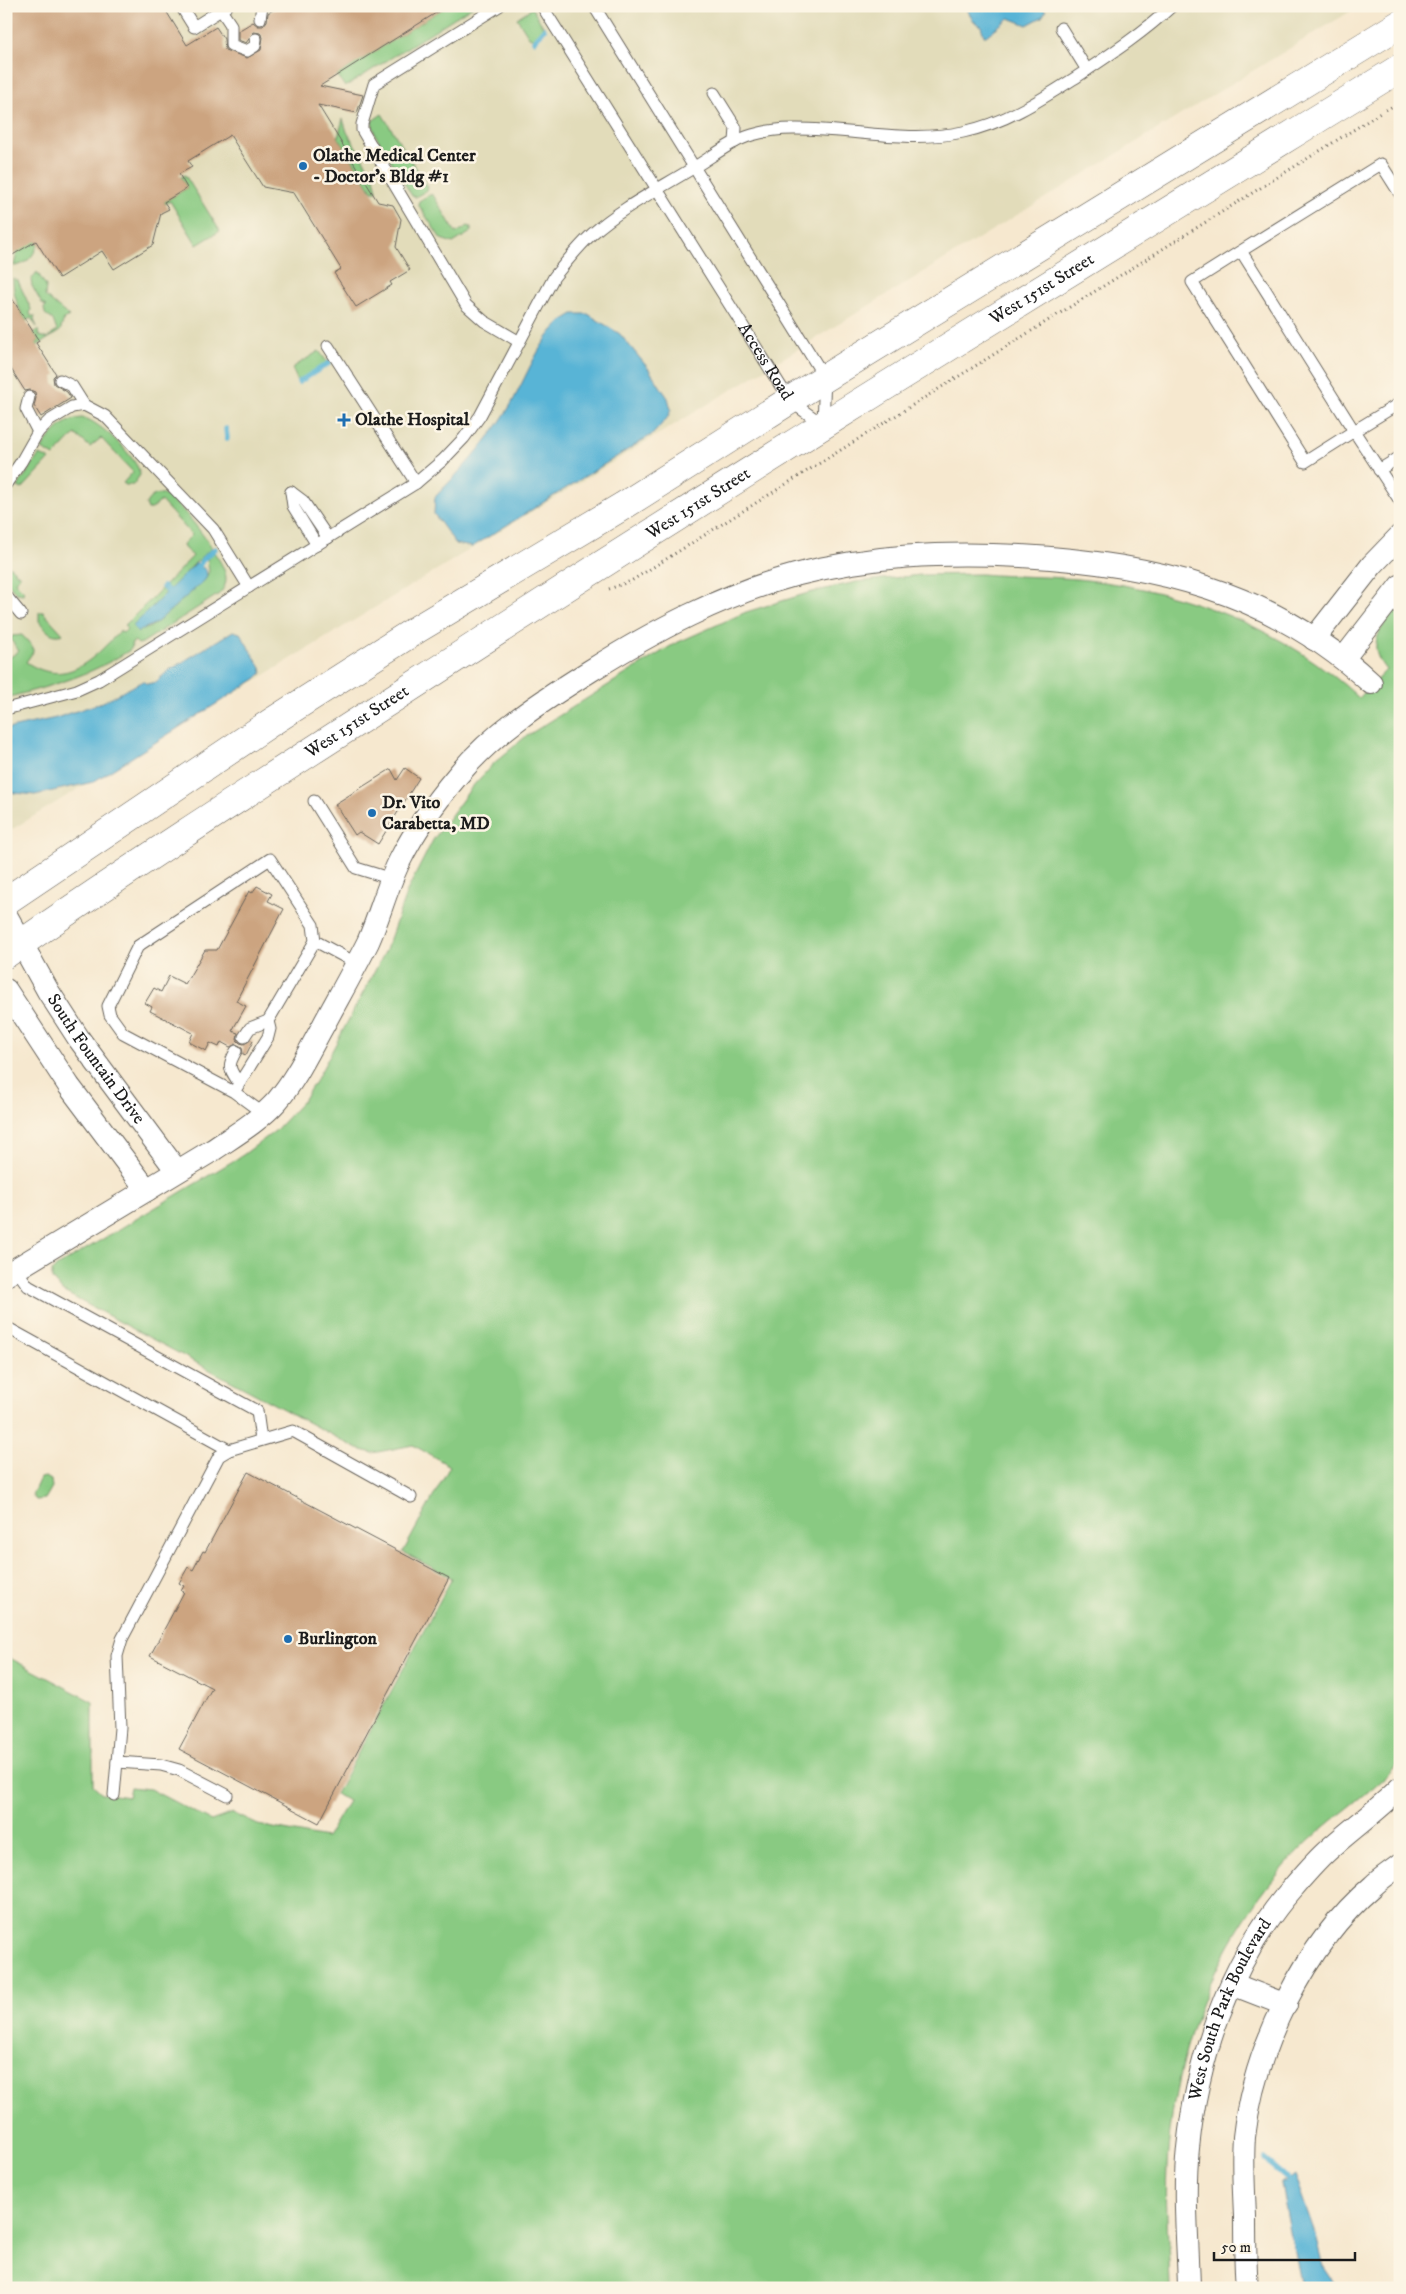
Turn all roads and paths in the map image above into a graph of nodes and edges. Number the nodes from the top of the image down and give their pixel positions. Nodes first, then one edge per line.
1 (181, 6) edge
2 (262, 6) edge
3 (499, 6) edge
4 (542, 6) edge
5 (594, 6) edge
6 (1172, 6) edge
7 (224, 8) edge
8 (260, 18) dead end
9 (1400, 24) edge
10 (1061, 28) dead end
11 (256, 39) dead end
12 (1400, 68) edge
13 (1087, 70) junction
14 (714, 93) dead end
15 (1400, 102) edge
16 (735, 142) junction
17 (694, 168) junction
18 (658, 190) junction
19 (1400, 194) edge
20 (1241, 251) junction
21 (518, 341) junction
22 (328, 346) dead end
23 (825, 378) junction
24 (60, 380) dead end
25 (29, 397) dead end
26 (790, 401) junction
27 (1400, 403) edge
28 (84, 405) junction
29 (823, 424) junction
30 (1354, 431) junction
31 (38, 432) junction
32 (1400, 458) edge
33 (1379, 470) junction
34 (416, 483) junction
35 (6, 484) edge
36 (1400, 501) edge
37 (1400, 536) edge
38 (328, 538) junction
39 (316, 545) junction
40 (1400, 586) edge
41 (249, 587) junction
42 (607, 590) dead end
43 (6, 596) edge
44 (21, 614) dead end
45 (1314, 639) junction
46 (1344, 658) junction
47 (1371, 683) dead end
48 (6, 709) edge
49 (314, 801) dead end
50 (392, 879) junction
51 (6, 901) edge
52 (6, 915) edge
53 (315, 941) junction
54 (14, 949) edge
55 (356, 963) junction
56 (6, 990) edge
57 (268, 1021) junction
58 (244, 1036) dead end
59 (236, 1051) dead end
60 (236, 1088) junction
61 (264, 1114) junction
62 (177, 1171) junction
63 (147, 1190) junction
64 (11, 1272) edge
65 (6, 1327) edge
66 (261, 1440) junction
67 (229, 1450) junction
68 (411, 1497) dead end
69 (117, 1762) junction
70 (1400, 1788) edge
71 (114, 1795) dead end
72 (227, 1796) dead end
73 (1400, 1865) edge
74 (1232, 1984) junction
75 (1286, 2005) junction
76 (1189, 2288) edge
77 (1248, 2288) edge

1 - 7 lane
2 - 8 lane
3 - 21 lane
4 - 18 lane, Access Road
5 - 17 lane
6 - 13 lane
7 - 11 lane
9 - 23 main road
10 - 13 lane
12 - 29 main road, West 151st Street
13 - 16 lane
14 - 16 lane
15 - 42 path
16 - 17 lane
17 - 18 lane
17 - 23 lane
18 - 21 lane
18 - 26 lane, Access Road
19 - 20 lane
20 - 30 lane
20 - 30 lane
21 - 34 lane
22 - 34 lane
23 - 26 main road
23 - 29 lane, Access Road
24 - 28 lane
25 - 31 lane
26 - 29 lane, Access Road
26 - 51 main road
27 - 30 lane
28 - 31 lane
28 - 41 lane
29 - 54 main road, West 151st Street
30 - 33 lane
31 - 35 lane
32 - 33 lane
33 - 36 lane
34 - 38 lane
37 - 45 street
38 - 39 lane
38 - 39 lane
39 - 41 lane
40 - 46 street
41 - 48 lane
43 - 44 lane
45 - 46 street
45 - 50 street
46 - 47 street
49 - 50 lane
50 - 55 street
52 - 54 street
53 - 55 lane
53 - 57 lane
53 - 60 lane
54 - 62 street, South Fountain Drive
55 - 61 street
56 - 63 street, South Fountain Drive
57 - 58 lane
57 - 60 lane
59 - 60 lane
60 - 61 lane
61 - 62 street
62 - 63 street
63 - 64 street
64 - 66 lane
65 - 67 lane
66 - 67 lane
66 - 68 lane
67 - 69 lane
69 - 71 lane
69 - 72 lane
70 - 74 street, West South Park Boulevard
73 - 75 street
74 - 75 street
74 - 76 street, West South Park Boulevard
75 - 77 street

